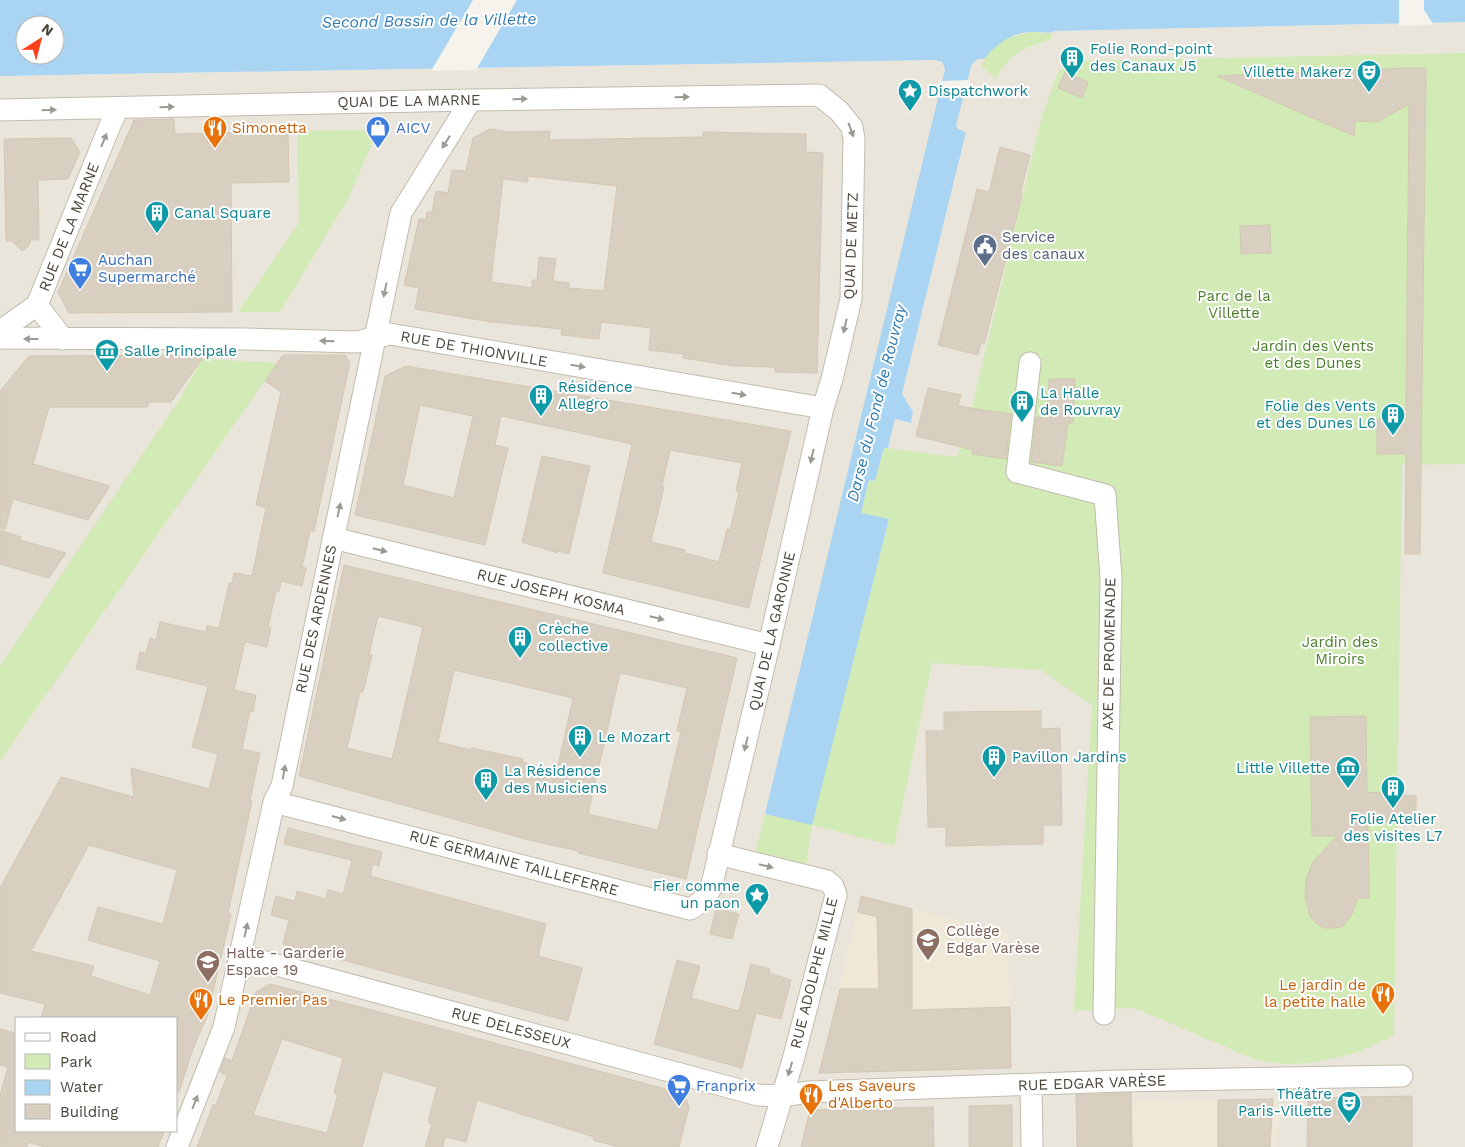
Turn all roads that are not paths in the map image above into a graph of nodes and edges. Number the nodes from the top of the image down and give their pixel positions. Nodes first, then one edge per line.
1 (819, 95) joint
2 (471, 100) junction
3 (118, 108) junction
4 (0, 110) edge
5 (37, 305) junction
6 (0, 331) edge
7 (0, 338) edge
8 (375, 338) junction
9 (63, 339) junction
10 (1030, 363) dead end
11 (823, 408) junction
12 (332, 538) junction
13 (769, 645) junction
14 (274, 802) junction
15 (718, 854) junction
16 (240, 955) junction
17 (1104, 1014) dead end
18 (1402, 1076) dead end
19 (1031, 1085) junction
20 (782, 1096) junction
21 (177, 1147) edge
22 (767, 1147) edge
23 (1032, 1147) edge

2 -> 1 street, QUAI DE LA MARNE
1 -> 11 street, QUAI DE METZ
3 -> 2 street, QUAI DE LA MARNE
2 -> 8 street, RUE DES ARDENNES
4 -> 3 street, QUAI DE LA MARNE
5 -> 3 street, RUE DE LA MARNE
5 - 6 street, RUE DE LA MARNE
5 - 9 street
9 -> 7 street, RUE DE THIONVILLE
8 -> 9 street, RUE DE THIONVILLE
8 -> 11 street, RUE DE THIONVILLE
12 -> 8 street, RUE DES ARDENNES
10 - 17 street, AXE DE PROMENADE
11 -> 13 street, QUAI DE LA GARONNE
12 -> 13 street, RUE JOSEPH KOSMA
14 -> 12 street, RUE DES ARDENNES
13 -> 15 street, QUAI DE LA GARONNE
14 -> 15 street, RUE GERMAINE TAILLEFERRE
16 -> 14 street, RUE DES ARDENNES
15 -> 20 street, RUE ADOLPHE MILLE
16 - 20 street, RUE DELESSEUX
21 -> 16 street, RUE DES ARDENNES
18 - 19 street, RUE EDGAR VARÈSE
19 - 20 street, RUE EDGAR VARÈSE
19 - 23 street
20 - 22 street, RUE ADOLPHE MILLE

